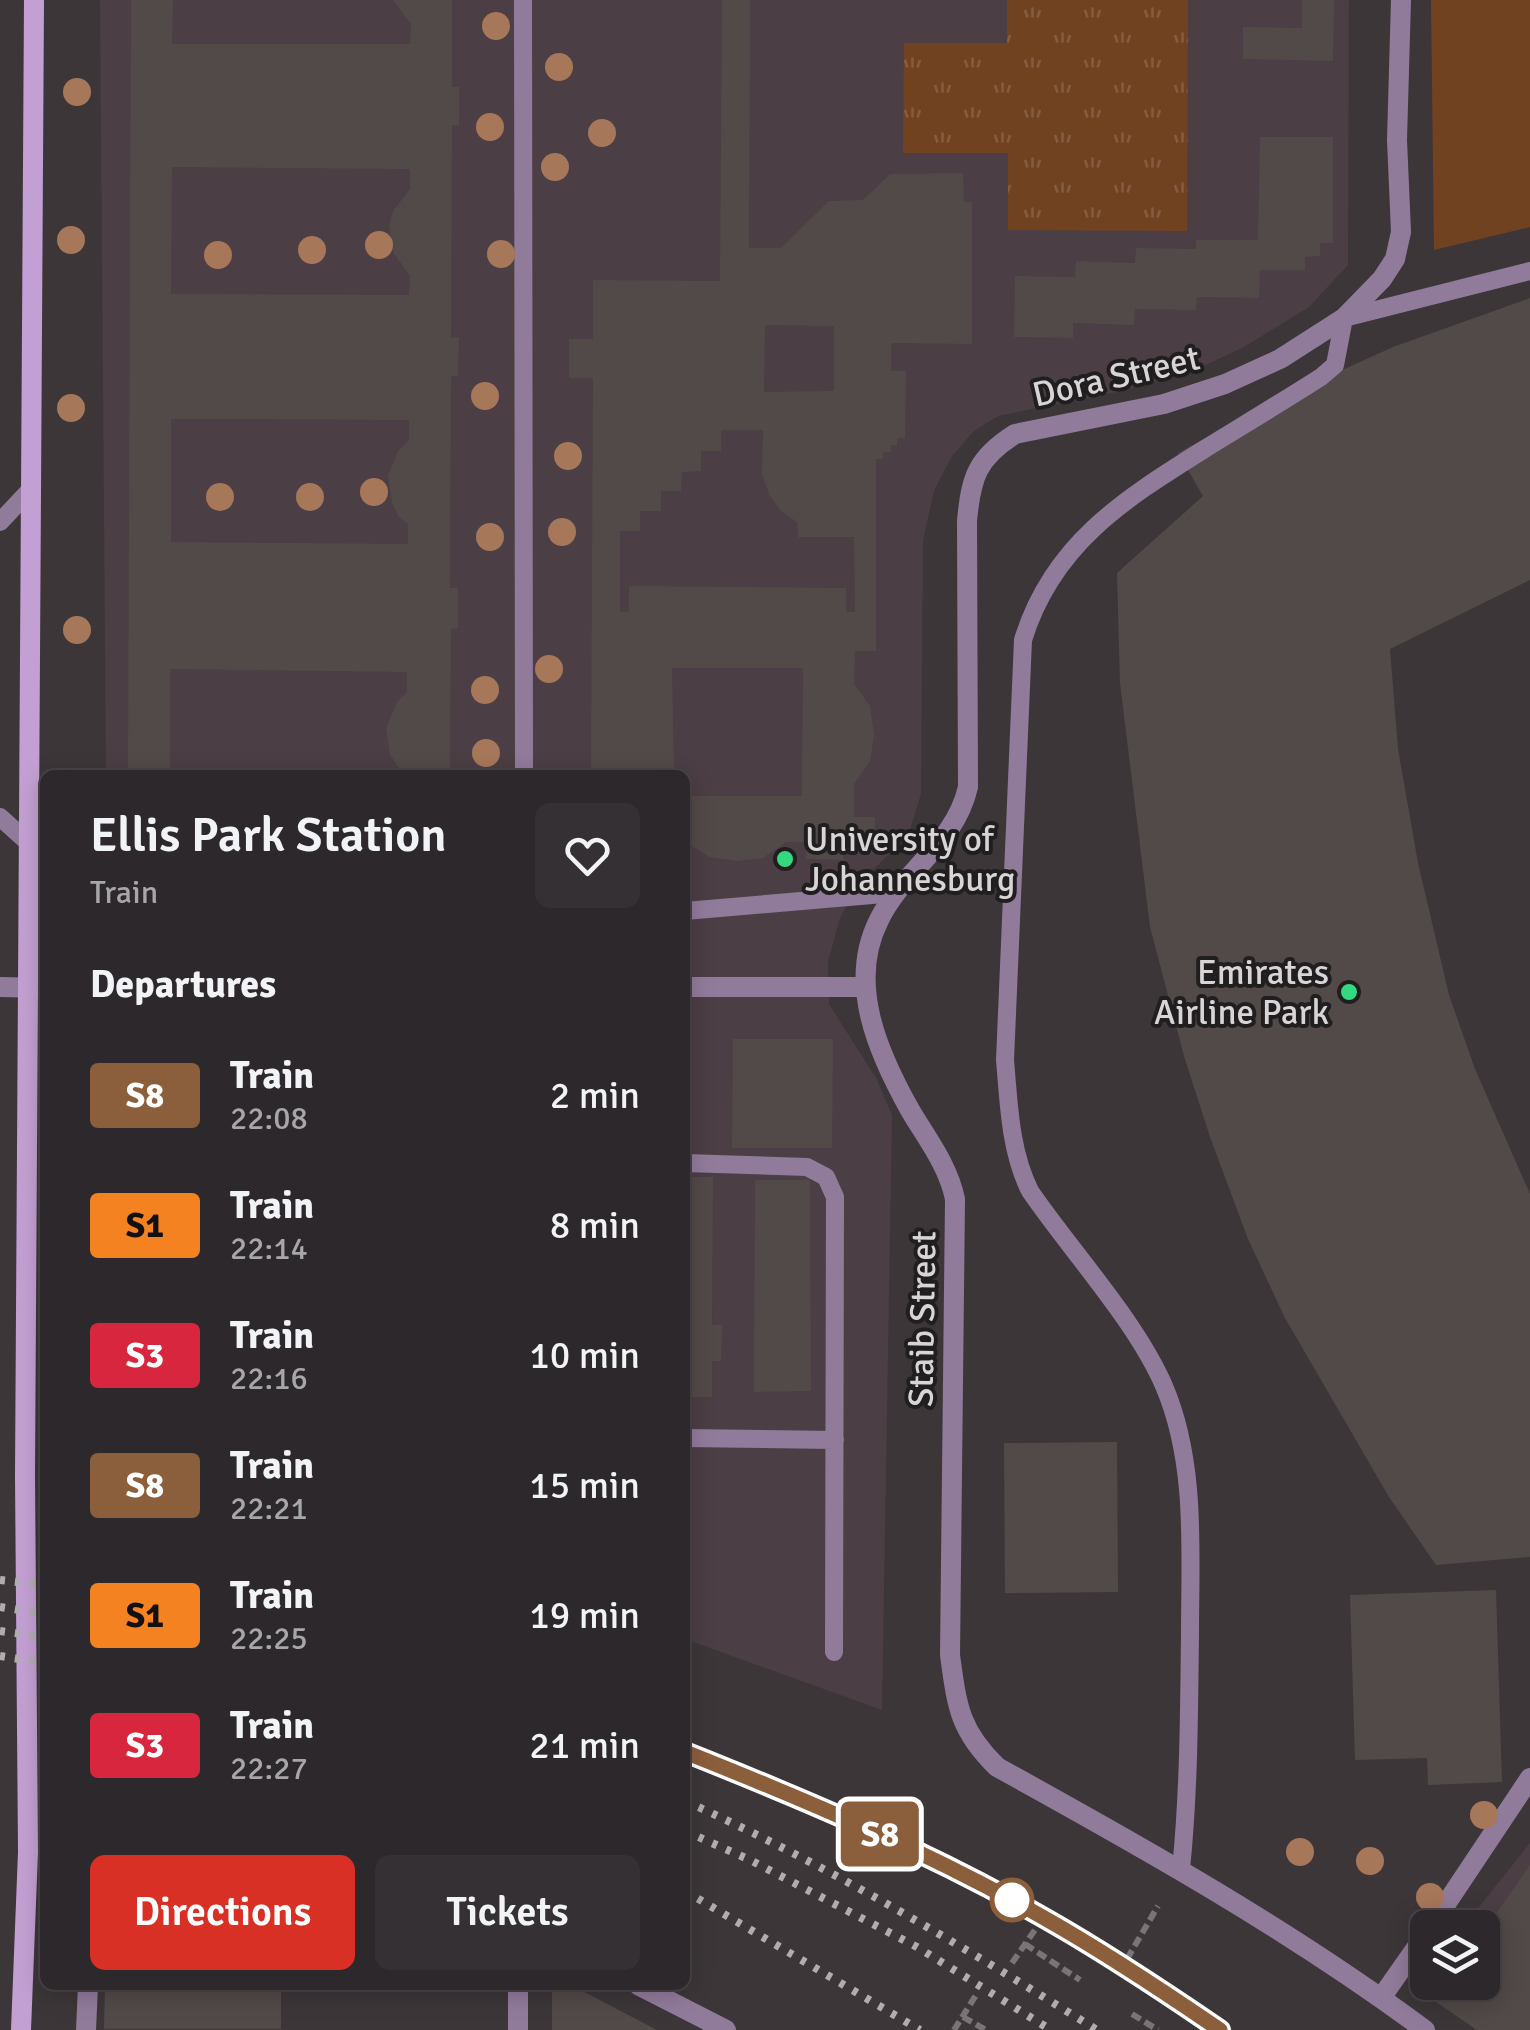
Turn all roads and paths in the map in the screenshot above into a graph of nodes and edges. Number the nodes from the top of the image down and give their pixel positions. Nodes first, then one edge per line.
1 (34, 0) edge
2 (523, 0) edge
3 (1401, 0) edge
4 (1530, 270) edge
5 (1344, 318) junction
6 (980, 464) joint
7 (32, 488) junction
8 (0, 522) edge
9 (524, 770) edge
10 (0, 816) edge
11 (31, 845) junction
12 (896, 893) junction
13 (690, 912) edge
14 (690, 987) edge
15 (864, 987) junction
16 (0, 988) edge
17 (38, 988) edge
18 (690, 1164) edge
19 (690, 1438) edge
20 (836, 1440) junction
21 (834, 1652) dead end
22 (1530, 1778) edge
23 (1181, 1870) junction
24 (1158, 1906) dead end
25 (1441, 1910) edge
26 (1039, 1924) dead end
27 (1025, 1944) junction
28 (1410, 1955) edge
29 (1127, 1959) dead end
30 (1012, 1962) dead end
31 (1080, 1980) dead end
32 (88, 1990) edge
33 (518, 1990) edge
34 (648, 1990) edge
35 (978, 1992) dead end
36 (1381, 1998) junction
37 (1132, 2014) dead end
38 (963, 2017) junction
39 (21, 2030) edge
40 (86, 2030) edge
41 (518, 2030) edge
42 (726, 2030) edge
43 (954, 2030) edge
44 (986, 2030) edge
45 (1158, 2030) edge
46 (1425, 2030) edge

1 - 7 main road
2 - 9 lane
3 - 5 street, Dora Street
4 - 5 lane
5 - 6 street, Dora Street
5 - 23 lane
6 - 12 street, Staib Street
7 - 8 lane
7 - 11 main road
10 - 11 lane
11 - 17 main road
12 - 13 lane
12 - 15 street, Staib Street
14 - 15 street
15 - 23 street, Staib Street
16 - 17 street
17 - 39 main road
18 - 20 lane
19 - 20 lane
20 - 21 lane
22 - 25 street
23 - 36 street, Staib Street
24 - 29 path
26 - 27 path
27 - 30 path
27 - 31 path
28 - 36 street
32 - 40 street
33 - 41 street
34 - 42 street
35 - 38 path
36 - 46 street, Staib Street
37 - 45 path
38 - 43 path
38 - 44 path

